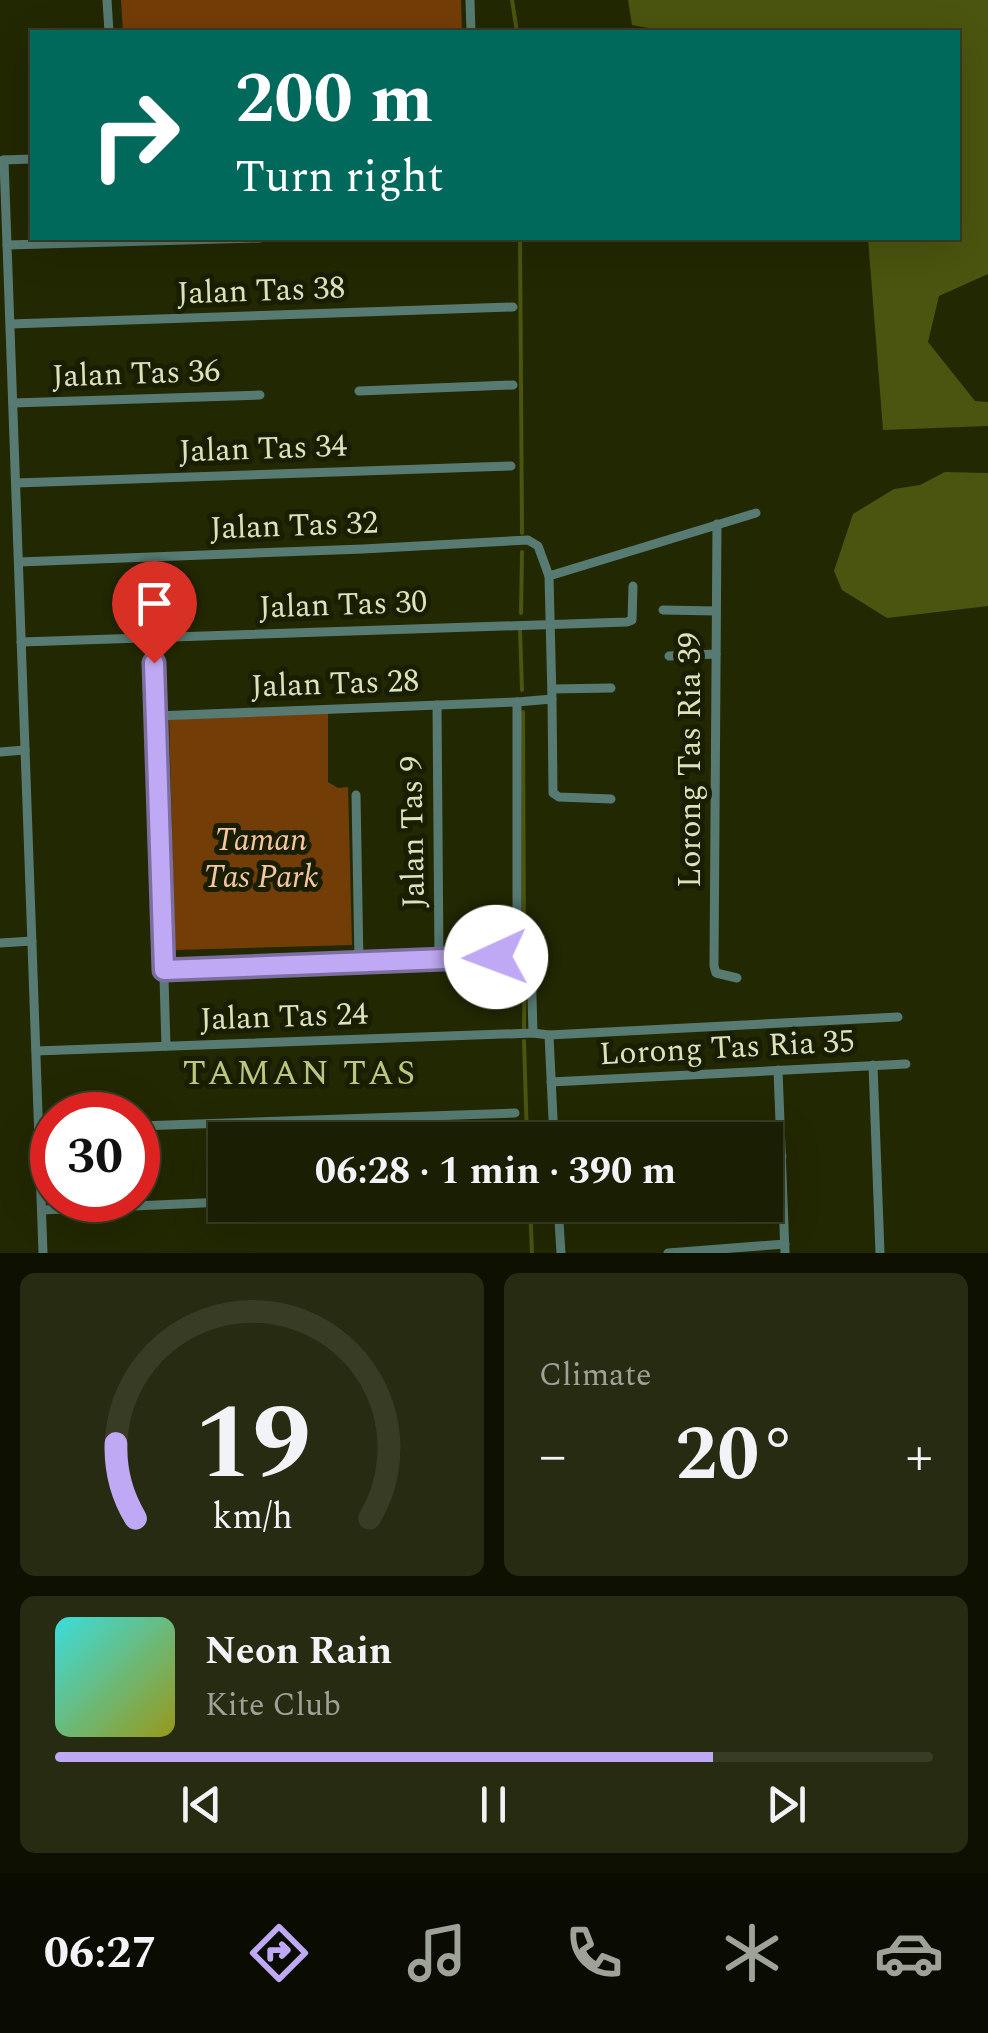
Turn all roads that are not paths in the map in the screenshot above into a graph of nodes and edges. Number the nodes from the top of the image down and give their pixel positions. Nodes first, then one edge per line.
1 (108, 0) edge
2 (470, 0) edge
3 (109, 30) edge
4 (472, 30) edge
5 (30, 159) edge
6 (2, 160) edge
7 (188, 240) edge
8 (7, 245) junction
9 (513, 308) dead end
10 (10, 324) junction
11 (513, 385) dead end
12 (359, 391) dead end
13 (260, 396) dead end
14 (13, 403) junction
15 (512, 466) dead end
16 (16, 483) junction
17 (756, 513) dead end
18 (717, 524) junction
19 (18, 562) junction
20 (548, 576) junction
21 (633, 586) dead end
22 (663, 610) dead end
23 (716, 611) junction
24 (550, 623) junction
25 (154, 638) junction
26 (22, 642) junction
27 (716, 654) junction
28 (669, 656) dead end
29 (612, 688) dead end
30 (552, 694) junction
31 (517, 702) junction
32 (436, 705) junction
33 (156, 716) junction
34 (25, 750) junction
35 (0, 752) edge
36 (356, 794) dead end
37 (611, 799) dead end
38 (32, 941) junction
39 (0, 943) edge
40 (517, 956) junction
41 (439, 960) junction
42 (359, 962) junction
43 (164, 970) junction
44 (738, 978) dead end
45 (898, 1017) dead end
46 (533, 1033) junction
47 (549, 1035) junction
48 (166, 1046) junction
49 (36, 1050) junction
50 (906, 1064) dead end
51 (873, 1065) junction
52 (778, 1070) junction
53 (551, 1082) junction
54 (38, 1092) edge
55 (515, 1113) dead end
56 (553, 1122) edge
57 (780, 1122) edge
58 (160, 1125) edge
59 (783, 1187) edge
60 (208, 1203) edge
61 (160, 1205) edge
62 (42, 1222) edge
63 (559, 1222) edge
64 (785, 1248) edge
65 (710, 1252) edge
66 (43, 1253) edge
67 (561, 1253) edge
68 (668, 1253) edge
69 (880, 1253) edge

1 - 3 street
2 - 4 street
5 - 6 street
6 - 8 street
7 - 8 street
8 - 10 street
9 - 10 street, Jalan Tas 38
10 - 14 street
11 - 12 street
13 - 14 street, Jalan Tas 36
14 - 16 street
15 - 16 street, Jalan Tas 34
16 - 19 street
17 - 18 street
18 - 20 street
18 - 23 street, Lorong Tas Ria 39
19 - 20 street, Jalan Tas 32
19 - 26 street
20 - 24 street
21 - 24 street, Jalan Tas 30
22 - 23 street
23 - 27 street, Lorong Tas Ria 39
24 - 25 street, Jalan Tas 30
24 - 30 street
25 - 26 street, Jalan Tas 30
25 - 33 street
26 - 34 street
27 - 28 street
27 - 44 street, Lorong Tas Ria 39
29 - 30 street, Jalan Tas 28
30 - 31 street, Jalan Tas 28
30 - 37 street
31 - 32 street, Jalan Tas 28
31 - 40 street
32 - 33 street, Jalan Tas 28
32 - 41 street, Jalan Tas 9
33 - 43 street
34 - 35 street
34 - 38 street
36 - 42 street
38 - 39 street
38 - 49 street
40 - 41 street
40 - 46 street
41 - 42 street
42 - 43 street
43 - 48 street
45 - 47 street, Jalan Tas 24
46 - 47 street, Jalan Tas 24
46 - 48 street, Jalan Tas 24
47 - 53 street
48 - 49 street, Jalan Tas 24
49 - 54 street
50 - 51 street, Lorong Tas Ria 35
51 - 52 street, Lorong Tas Ria 35
51 - 69 street
52 - 53 street, Lorong Tas Ria 35
52 - 57 street
53 - 56 street
55 - 58 street
59 - 64 street
60 - 61 street
62 - 66 street
63 - 67 street
64 - 65 street
65 - 68 street

